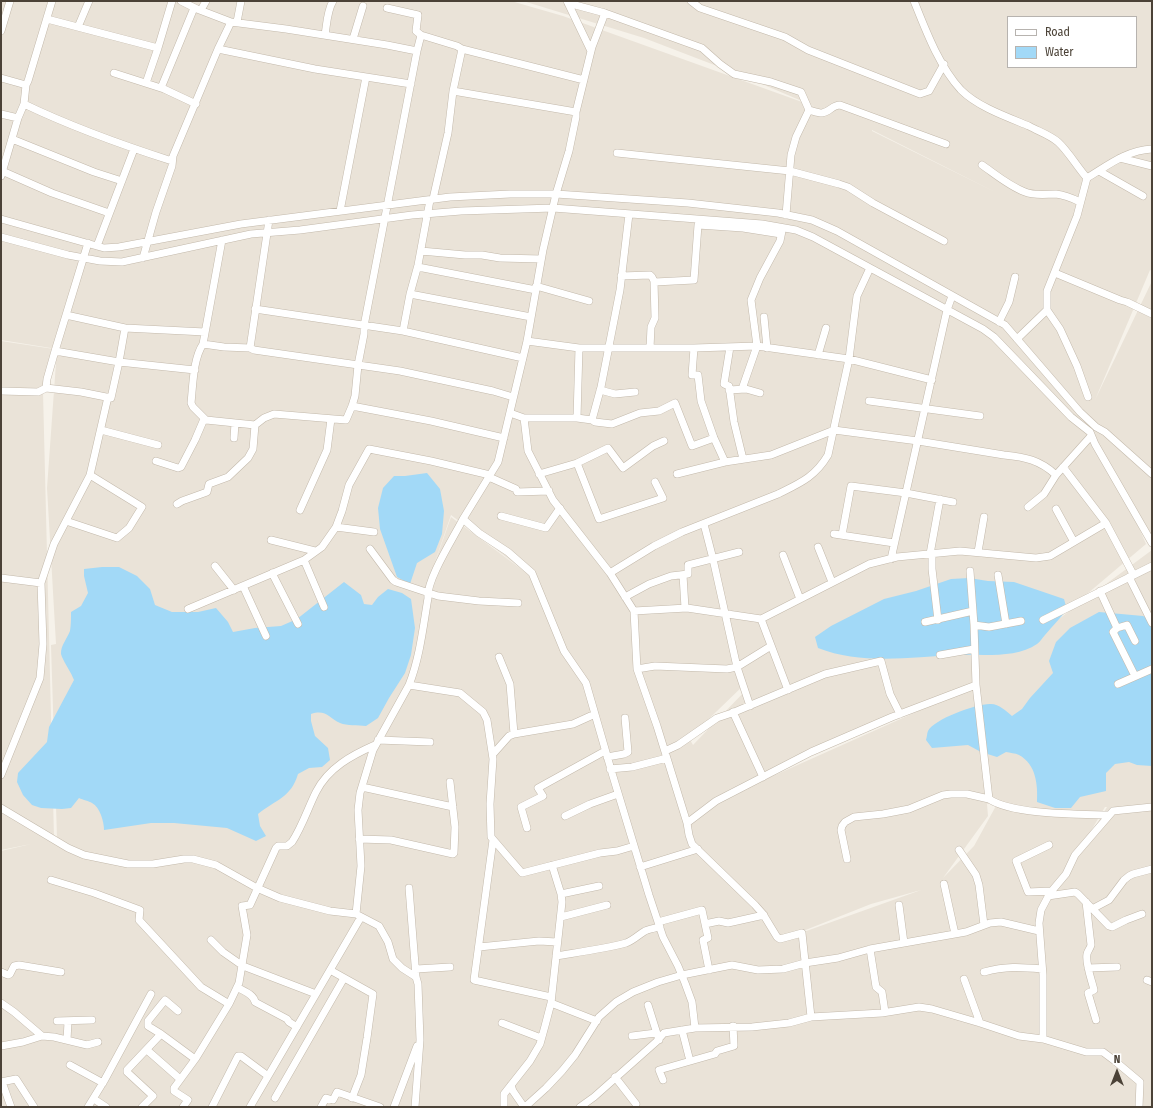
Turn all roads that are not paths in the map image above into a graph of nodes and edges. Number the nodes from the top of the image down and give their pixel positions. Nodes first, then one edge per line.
1 (10, 1) edge
2 (52, 1) edge
3 (89, 1) edge
4 (172, 1) edge
5 (181, 1) edge
6 (206, 1) edge
7 (241, 1) edge
8 (332, 1) edge
9 (691, 1) edge
10 (914, 1) edge
11 (568, 2) edge
12 (363, 6) dead end
13 (387, 8) dead end
14 (197, 9) junction
15 (605, 13) junction
16 (47, 19) junction
17 (234, 22) junction
18 (78, 27) junction
19 (1, 31) edge
20 (325, 35) junction
21 (421, 35) junction
22 (353, 39) junction
23 (158, 48) junction
24 (218, 49) junction
25 (462, 49) junction
26 (417, 51) junction
27 (591, 51) junction
28 (944, 64) junction
29 (114, 73) dead end
30 (366, 77) junction
31 (1, 78) edge
32 (584, 80) junction
33 (146, 83) junction
34 (411, 84) junction
35 (26, 85) junction
36 (161, 88) junction
37 (453, 91) junction
38 (24, 104) junction
39 (196, 104) junction
40 (809, 110) junction
41 (576, 112) junction
42 (1, 114) edge
43 (18, 118) junction
44 (12, 139) junction
45 (946, 144) dead end
46 (134, 149) junction
47 (1152, 149) edge
48 (617, 153) dead end
49 (1120, 158) junction
50 (172, 161) junction
51 (982, 165) dead end
52 (1152, 166) edge
53 (790, 171) junction
54 (1099, 171) junction
55 (2, 174) edge
56 (1086, 178) junction
57 (122, 181) junction
58 (556, 194) junction
59 (1143, 196) dead end
60 (432, 200) junction
61 (1080, 202) junction
62 (388, 205) junction
63 (553, 208) junction
64 (340, 211) junction
65 (109, 214) junction
66 (427, 214) junction
67 (629, 214) junction
68 (786, 215) junction
69 (301, 216) junction
70 (1, 219) edge
71 (385, 219) junction
72 (269, 220) junction
73 (300, 230) junction
74 (782, 231) junction
75 (267, 233) junction
76 (1, 237) edge
77 (222, 240) junction
78 (147, 241) junction
79 (944, 241) dead end
80 (88, 243) junction
81 (97, 246) junction
82 (421, 250) junction
83 (83, 258) junction
84 (143, 258) junction
85 (541, 259) junction
86 (418, 267) junction
87 (870, 268) junction
88 (1055, 273) junction
89 (621, 276) junction
90 (1015, 277) dead end
91 (654, 282) junction
92 (536, 288) junction
93 (410, 294) junction
94 (952, 296) junction
95 (590, 301) dead end
96 (255, 309) junction
97 (947, 310) junction
98 (1046, 310) junction
99 (1152, 314) edge
100 (66, 315) junction
101 (531, 317) junction
102 (764, 317) dead end
103 (999, 322) junction
104 (364, 326) junction
105 (125, 328) junction
106 (826, 328) dead end
107 (403, 331) junction
108 (205, 332) junction
109 (1017, 339) junction
110 (527, 340) junction
111 (203, 344) junction
112 (757, 346) junction
113 (730, 347) junction
114 (250, 348) junction
115 (579, 348) junction
116 (608, 348) junction
117 (650, 348) junction
118 (694, 348) junction
119 (767, 348) junction
120 (56, 351) junction
121 (818, 355) junction
122 (523, 358) junction
123 (849, 359) junction
124 (119, 362) junction
125 (358, 365) junction
126 (195, 370) junction
127 (932, 380) junction
128 (46, 388) junction
129 (742, 389) junction
130 (600, 390) junction
131 (729, 390) junction
132 (1, 391) edge
133 (635, 392) dead end
134 (760, 393) dead end
135 (108, 397) junction
136 (513, 397) junction
137 (1088, 397) dead end
138 (870, 401) dead end
139 (352, 406) junction
140 (925, 409) junction
141 (510, 413) junction
142 (980, 416) dead end
143 (204, 418) junction
144 (524, 418) junction
145 (577, 418) junction
146 (331, 419) junction
147 (592, 420) junction
148 (236, 423) junction
149 (255, 425) junction
150 (1096, 427) junction
151 (100, 430) junction
152 (834, 430) junction
153 (1090, 434) junction
154 (234, 438) dead end
155 (504, 438) junction
156 (714, 438) junction
157 (664, 441) dead end
158 (918, 441) junction
159 (158, 445) dead end
160 (744, 459) junction
161 (156, 461) dead end
162 (724, 462) junction
163 (577, 463) junction
164 (1063, 467) junction
165 (540, 474) junction
166 (677, 474) dead end
167 (1152, 474) edge
168 (90, 475) junction
169 (1056, 475) junction
170 (490, 476) junction
171 (655, 482) dead end
172 (548, 491) junction
173 (906, 493) junction
174 (940, 499) junction
175 (953, 502) dead end
176 (177, 504) dead end
177 (1028, 507) dead end
178 (560, 508) junction
179 (1056, 509) dead end
180 (300, 510) dead end
181 (501, 516) dead end
182 (984, 517) dead end
183 (463, 519) junction
184 (66, 521) junction
185 (1106, 523) junction
186 (704, 524) junction
187 (336, 527) junction
188 (374, 532) dead end
189 (834, 534) dead end
190 (842, 535) junction
191 (271, 540) dead end
192 (1074, 542) junction
193 (894, 543) junction
194 (1152, 543) edge
195 (818, 548) dead end
196 (370, 549) dead end
197 (315, 551) junction
198 (739, 552) dead end
199 (978, 552) junction
200 (931, 554) junction
201 (783, 555) dead end
202 (713, 559) junction
203 (891, 559) junction
204 (304, 560) junction
205 (215, 566) dead end
206 (1152, 566) edge
207 (970, 571) dead end
208 (610, 573) junction
209 (272, 574) junction
210 (998, 574) dead end
211 (683, 575) junction
212 (1131, 575) junction
213 (1, 578) edge
214 (832, 582) junction
215 (41, 583) junction
216 (243, 586) junction
217 (234, 590) junction
218 (1100, 591) junction
219 (427, 592) junction
220 (625, 597) junction
221 (800, 599) junction
222 (518, 603) dead end
223 (324, 607) dead end
224 (685, 608) junction
225 (188, 609) dead end
226 (634, 611) junction
227 (973, 611) junction
228 (725, 613) junction
229 (761, 618) junction
230 (938, 620) junction
231 (1043, 620) dead end
232 (1021, 621) dead end
233 (925, 622) dead end
234 (1152, 623) edge
235 (298, 624) dead end
236 (1006, 624) junction
237 (974, 625) junction
238 (1117, 628) junction
239 (266, 636) dead end
240 (1135, 641) dead end
241 (771, 646) junction
242 (974, 649) junction
243 (940, 655) dead end
244 (499, 656) dead end
245 (737, 667) junction
246 (637, 669) junction
247 (1152, 669) edge
248 (1135, 676) junction
249 (1118, 684) dead end
250 (409, 685) junction
251 (976, 685) junction
252 (788, 690) junction
253 (750, 706) junction
254 (734, 712) junction
255 (595, 714) junction
256 (900, 714) junction
257 (625, 718) dead end
258 (514, 734) junction
259 (430, 742) dead end
260 (377, 743) junction
261 (665, 751) junction
262 (493, 754) junction
263 (606, 754) junction
264 (667, 758) junction
265 (610, 769) junction
266 (1, 775) edge
267 (763, 777) junction
268 (450, 782) dead end
269 (362, 787) junction
270 (618, 794) junction
271 (990, 799) junction
272 (453, 807) junction
273 (1152, 807) edge
274 (1, 808) edge
275 (1109, 815) junction
276 (565, 816) dead end
277 (687, 823) junction
278 (527, 828) dead end
279 (359, 839) junction
280 (493, 840) junction
281 (1049, 845) dead end
282 (634, 846) junction
283 (698, 849) junction
284 (959, 850) dead end
285 (847, 859) dead end
286 (552, 865) junction
287 (640, 867) junction
288 (1152, 869) edge
289 (51, 880) dead end
290 (944, 884) dead end
291 (599, 886) dead end
292 (257, 888) junction
293 (409, 888) dead end
294 (1050, 893) junction
295 (561, 894) junction
296 (1086, 902) junction
297 (899, 905) dead end
298 (607, 906) dead end
299 (1092, 909) junction
300 (1142, 914) dead end
301 (359, 915) junction
302 (764, 915) junction
303 (561, 917) junction
304 (659, 924) junction
305 (705, 924) junction
306 (984, 925) junction
307 (1039, 931) junction
308 (955, 934) junction
309 (211, 940) dead end
310 (557, 942) junction
311 (904, 943) junction
312 (479, 947) junction
313 (870, 949) junction
314 (556, 956) junction
315 (805, 963) junction
316 (243, 966) junction
317 (450, 967) dead end
318 (1117, 967) dead end
319 (1088, 968) junction
320 (416, 969) junction
321 (1042, 969) junction
322 (330, 970) junction
323 (709, 970) junction
324 (1, 972) edge
325 (61, 972) dead end
326 (984, 972) dead end
327 (682, 975) junction
328 (416, 977) junction
329 (344, 978) junction
330 (964, 979) dead end
331 (237, 987) junction
332 (151, 994) dead end
333 (316, 994) junction
334 (551, 1000) junction
335 (1, 1003) edge
336 (229, 1004) junction
337 (648, 1005) dead end
338 (178, 1011) dead end
339 (885, 1012) junction
340 (811, 1017) junction
341 (92, 1020) dead end
342 (1096, 1020) dead end
343 (57, 1021) dead end
344 (597, 1021) junction
345 (68, 1022) junction
346 (502, 1023) dead end
347 (980, 1023) junction
348 (733, 1026) junction
349 (297, 1027) junction
350 (695, 1028) junction
351 (682, 1030) junction
352 (656, 1033) junction
353 (162, 1034) junction
354 (42, 1036) junction
355 (632, 1036) dead end
356 (542, 1038) junction
357 (1043, 1039) junction
358 (67, 1040) junction
359 (420, 1040) junction
360 (659, 1040) junction
361 (98, 1042) dead end
362 (1, 1046) edge
363 (147, 1050) junction
364 (195, 1059) junction
365 (690, 1061) junction
366 (70, 1065) dead end
367 (268, 1076) junction
368 (615, 1078) junction
369 (180, 1079) junction
370 (663, 1080) dead end
371 (2, 1082) edge
372 (103, 1083) junction
373 (511, 1085) junction
374 (276, 1098) dead end
375 (352, 1098) junction
376 (94, 1099) junction
377 (636, 1104) dead end
378 (365, 1105) edge
379 (11, 1107) edge
380 (34, 1107) edge
381 (88, 1107) edge
382 (106, 1107) edge
383 (142, 1107) edge
384 (183, 1107) edge
385 (212, 1107) edge
386 (250, 1107) edge
387 (321, 1107) edge
388 (380, 1107) edge
389 (394, 1107) edge
390 (415, 1107) edge
391 (504, 1107) edge
392 (525, 1107) edge
393 (580, 1107) edge
394 (1138, 1107) edge

1 - 19 street
2 - 16 street
3 - 18 street
4 - 23 street
5 - 14 street
6 - 14 street
7 - 17 street
8 - 20 street
9 - 28 street
10 - 28 street
11 - 15 street
11 - 27 street
12 - 22 street
13 - 21 street
14 - 17 street
14 - 36 street
15 - 27 street
15 - 40 street
16 - 18 street
16 - 35 street
17 - 20 street
17 - 24 street
18 - 23 street
20 - 22 street
21 - 25 street
21 - 26 street
22 - 26 street
23 - 33 street
24 - 30 street
24 - 39 street
25 - 32 street
25 - 37 street
26 - 34 street
27 - 32 street
28 - 56 street
29 - 33 street
30 - 34 street
30 - 64 street
31 - 35 street
32 - 41 street
33 - 36 street
34 - 62 street
35 - 38 street
36 - 39 street
37 - 41 street
37 - 60 street
38 - 43 street
38 - 46 street
39 - 50 street
40 - 45 street
40 - 53 street
41 - 58 street
42 - 43 street
43 - 44 street
44 - 55 street
44 - 57 street
46 - 50 street
46 - 57 street
47 - 49 street
48 - 53 street
49 - 52 street
49 - 54 street
50 - 78 street
51 - 61 street
53 - 68 street
53 - 79 street
54 - 56 street
54 - 59 street
55 - 65 street
56 - 61 street
57 - 65 street
58 - 60 street
58 - 63 street
58 - 68 street
60 - 62 street
60 - 66 street
61 - 88 street
62 - 64 street
62 - 71 street
63 - 66 street
63 - 67 street
63 - 85 street
64 - 69 street
65 - 81 street
66 - 71 street
66 - 82 street
67 - 74 street
67 - 89 street
68 - 94 street
69 - 72 street
69 - 73 street
70 - 80 street
71 - 73 street
71 - 104 street
72 - 75 street
72 - 78 street
73 - 75 street
74 - 87 street
74 - 91 street
74 - 112 street
75 - 77 street
75 - 96 street
76 - 83 street
77 - 84 street
77 - 108 street
78 - 81 street
78 - 84 street
80 - 81 street
80 - 83 street
82 - 85 street
82 - 86 street
83 - 84 street
83 - 100 street
85 - 92 street
86 - 92 street
86 - 93 street
87 - 97 street
87 - 123 street
88 - 98 street
88 - 99 street
89 - 91 street
89 - 116 street
90 - 103 street
91 - 117 street
92 - 95 street
92 - 101 street
93 - 101 street
93 - 107 street
94 - 97 street
94 - 103 street
96 - 104 street
96 - 114 street
97 - 127 street
97 - 153 street
98 - 109 street
98 - 137 street
100 - 105 street
100 - 120 street
101 - 110 street
102 - 119 street
103 - 109 street
104 - 107 street
104 - 125 street
105 - 108 street
105 - 124 street
106 - 121 street
107 - 122 street
108 - 111 street
109 - 150 street
110 - 115 street
110 - 122 street
111 - 114 street
111 - 126 street
112 - 113 street
112 - 119 street
112 - 129 street
113 - 118 street
113 - 131 street
114 - 125 street
115 - 116 street
115 - 145 street
116 - 117 street
116 - 130 street
117 - 118 street
118 - 156 street
119 - 121 street
120 - 124 street
120 - 128 street
121 - 123 street
122 - 136 street
123 - 127 street
123 - 152 street
124 - 126 street
124 - 135 street
125 - 136 street
125 - 139 street
126 - 143 street
127 - 140 street
128 - 132 street
128 - 135 street
129 - 131 street
129 - 134 street
130 - 133 street
130 - 147 street
131 - 160 street
135 - 151 street
136 - 141 street
138 - 140 street
139 - 146 street
139 - 155 street
140 - 142 street
140 - 158 street
141 - 144 street
141 - 155 street
143 - 148 street
143 - 161 street
144 - 145 street
144 - 165 street
145 - 147 street
146 - 149 street
146 - 180 street
147 - 156 street
148 - 149 street
148 - 154 street
149 - 176 street
150 - 153 street
150 - 167 street
151 - 159 street
151 - 168 street
152 - 158 street
152 - 160 street
152 - 186 street
153 - 164 street
153 - 194 street
155 - 170 street
156 - 162 street
157 - 163 street
158 - 169 street
158 - 173 street
160 - 162 street
162 - 166 street
163 - 165 street
163 - 171 street
164 - 169 street
164 - 185 street
165 - 172 street
168 - 184 street
168 - 184 street
169 - 177 street
170 - 172 street
170 - 183 street
170 - 187 street
172 - 178 street
173 - 174 street
173 - 190 street
173 - 193 street
174 - 175 street
174 - 200 street
178 - 181 street
178 - 208 street
179 - 192 street
182 - 199 street
183 - 219 street
183 - 255 street
184 - 215 street
185 - 192 street
185 - 212 street
186 - 202 street
186 - 208 street
187 - 188 street
187 - 197 street
189 - 190 street
190 - 193 street
191 - 197 street
192 - 199 street
193 - 203 street
195 - 214 street
196 - 219 street
197 - 204 street
198 - 202 street
199 - 200 street
200 - 203 street
200 - 230 street
201 - 221 street
202 - 211 street
202 - 228 street
203 - 214 street
204 - 209 street
204 - 223 street
205 - 217 street
206 - 212 street
207 - 227 street
208 - 220 street
209 - 216 street
209 - 235 street
210 - 236 street
211 - 220 street
211 - 224 street
212 - 218 street
212 - 234 street
213 - 215 street
214 - 221 street
215 - 266 street
216 - 217 street
216 - 239 street
217 - 225 street
218 - 231 street
218 - 238 street
219 - 222 street
219 - 250 street
220 - 226 street
221 - 229 street
224 - 226 street
224 - 228 street
226 - 246 street
227 - 230 street
227 - 237 street
228 - 229 street
228 - 245 street
229 - 241 street
230 - 233 street
232 - 236 street
236 - 237 street
237 - 242 street
238 - 240 street
238 - 248 street
241 - 245 street
241 - 252 street
242 - 243 street
242 - 251 street
244 - 258 street
245 - 246 street
245 - 253 street
246 - 261 street
247 - 248 street
248 - 249 street
250 - 260 street
250 - 262 street
251 - 256 street
251 - 271 street
252 - 253 street
252 - 256 street
253 - 254 street
254 - 261 street
254 - 267 street
255 - 258 street
255 - 263 street
256 - 267 street
257 - 263 street
258 - 262 street
259 - 260 street
260 - 269 street
260 - 292 street
261 - 264 street
262 - 280 street
263 - 265 street
263 - 278 street
264 - 265 street
264 - 277 street
265 - 270 street
267 - 277 street
268 - 272 street
269 - 272 street
269 - 279 street
270 - 276 street
270 - 282 street
271 - 275 street
271 - 285 street
272 - 279 street
273 - 275 street
274 - 292 street
275 - 294 street
277 - 283 street
279 - 301 street
280 - 286 street
280 - 312 street
281 - 294 street
282 - 286 street
282 - 287 street
283 - 287 street
283 - 302 street
284 - 306 street
286 - 295 street
287 - 304 street
288 - 299 street
289 - 336 street
290 - 308 street
291 - 295 street
292 - 301 street
292 - 316 street
293 - 320 street
294 - 296 street
294 - 307 street
295 - 303 street
296 - 299 street
296 - 319 street
297 - 311 street
298 - 303 street
299 - 300 street
301 - 322 street
301 - 328 street
302 - 305 street
302 - 315 street
303 - 310 street
304 - 305 street
304 - 314 street
304 - 327 street
305 - 323 street
306 - 307 street
306 - 308 street
307 - 321 street
308 - 311 street
309 - 316 street
310 - 312 street
310 - 314 street
311 - 313 street
312 - 334 street
313 - 315 street
313 - 339 street
314 - 334 street
315 - 323 street
315 - 340 street
316 - 331 street
316 - 333 street
317 - 320 street
318 - 319 street
319 - 342 street
320 - 328 street
321 - 326 street
321 - 357 street
322 - 329 street
322 - 333 street
323 - 327 street
324 - 325 street
327 - 344 street
327 - 350 street
328 - 359 street
329 - 374 street
329 - 375 street
330 - 347 street
331 - 336 street
331 - 349 street
332 - 372 street
333 - 349 street
334 - 344 street
334 - 356 street
335 - 354 street
336 - 364 street
337 - 352 street
338 - 353 street
339 - 340 street
339 - 347 street
340 - 348 street
341 - 345 street
343 - 345 street
344 - 392 street
345 - 358 street
346 - 356 street
347 - 357 street
348 - 350 street
348 - 365 street
349 - 367 street
350 - 351 street
351 - 360 street
351 - 365 street
352 - 355 street
352 - 360 street
353 - 363 street
353 - 364 street
354 - 358 street
354 - 362 street
356 - 373 street
357 - 394 street
358 - 361 street
359 - 389 street
359 - 390 street
360 - 368 street
363 - 369 street
363 - 383 street
364 - 369 street
365 - 370 street
366 - 372 street
367 - 385 street
367 - 386 street
368 - 377 street
368 - 393 street
369 - 384 street
371 - 379 street
371 - 380 street
372 - 376 street
373 - 391 street
373 - 392 street
375 - 378 street
375 - 387 street
376 - 381 street
376 - 382 street
378 - 388 street

